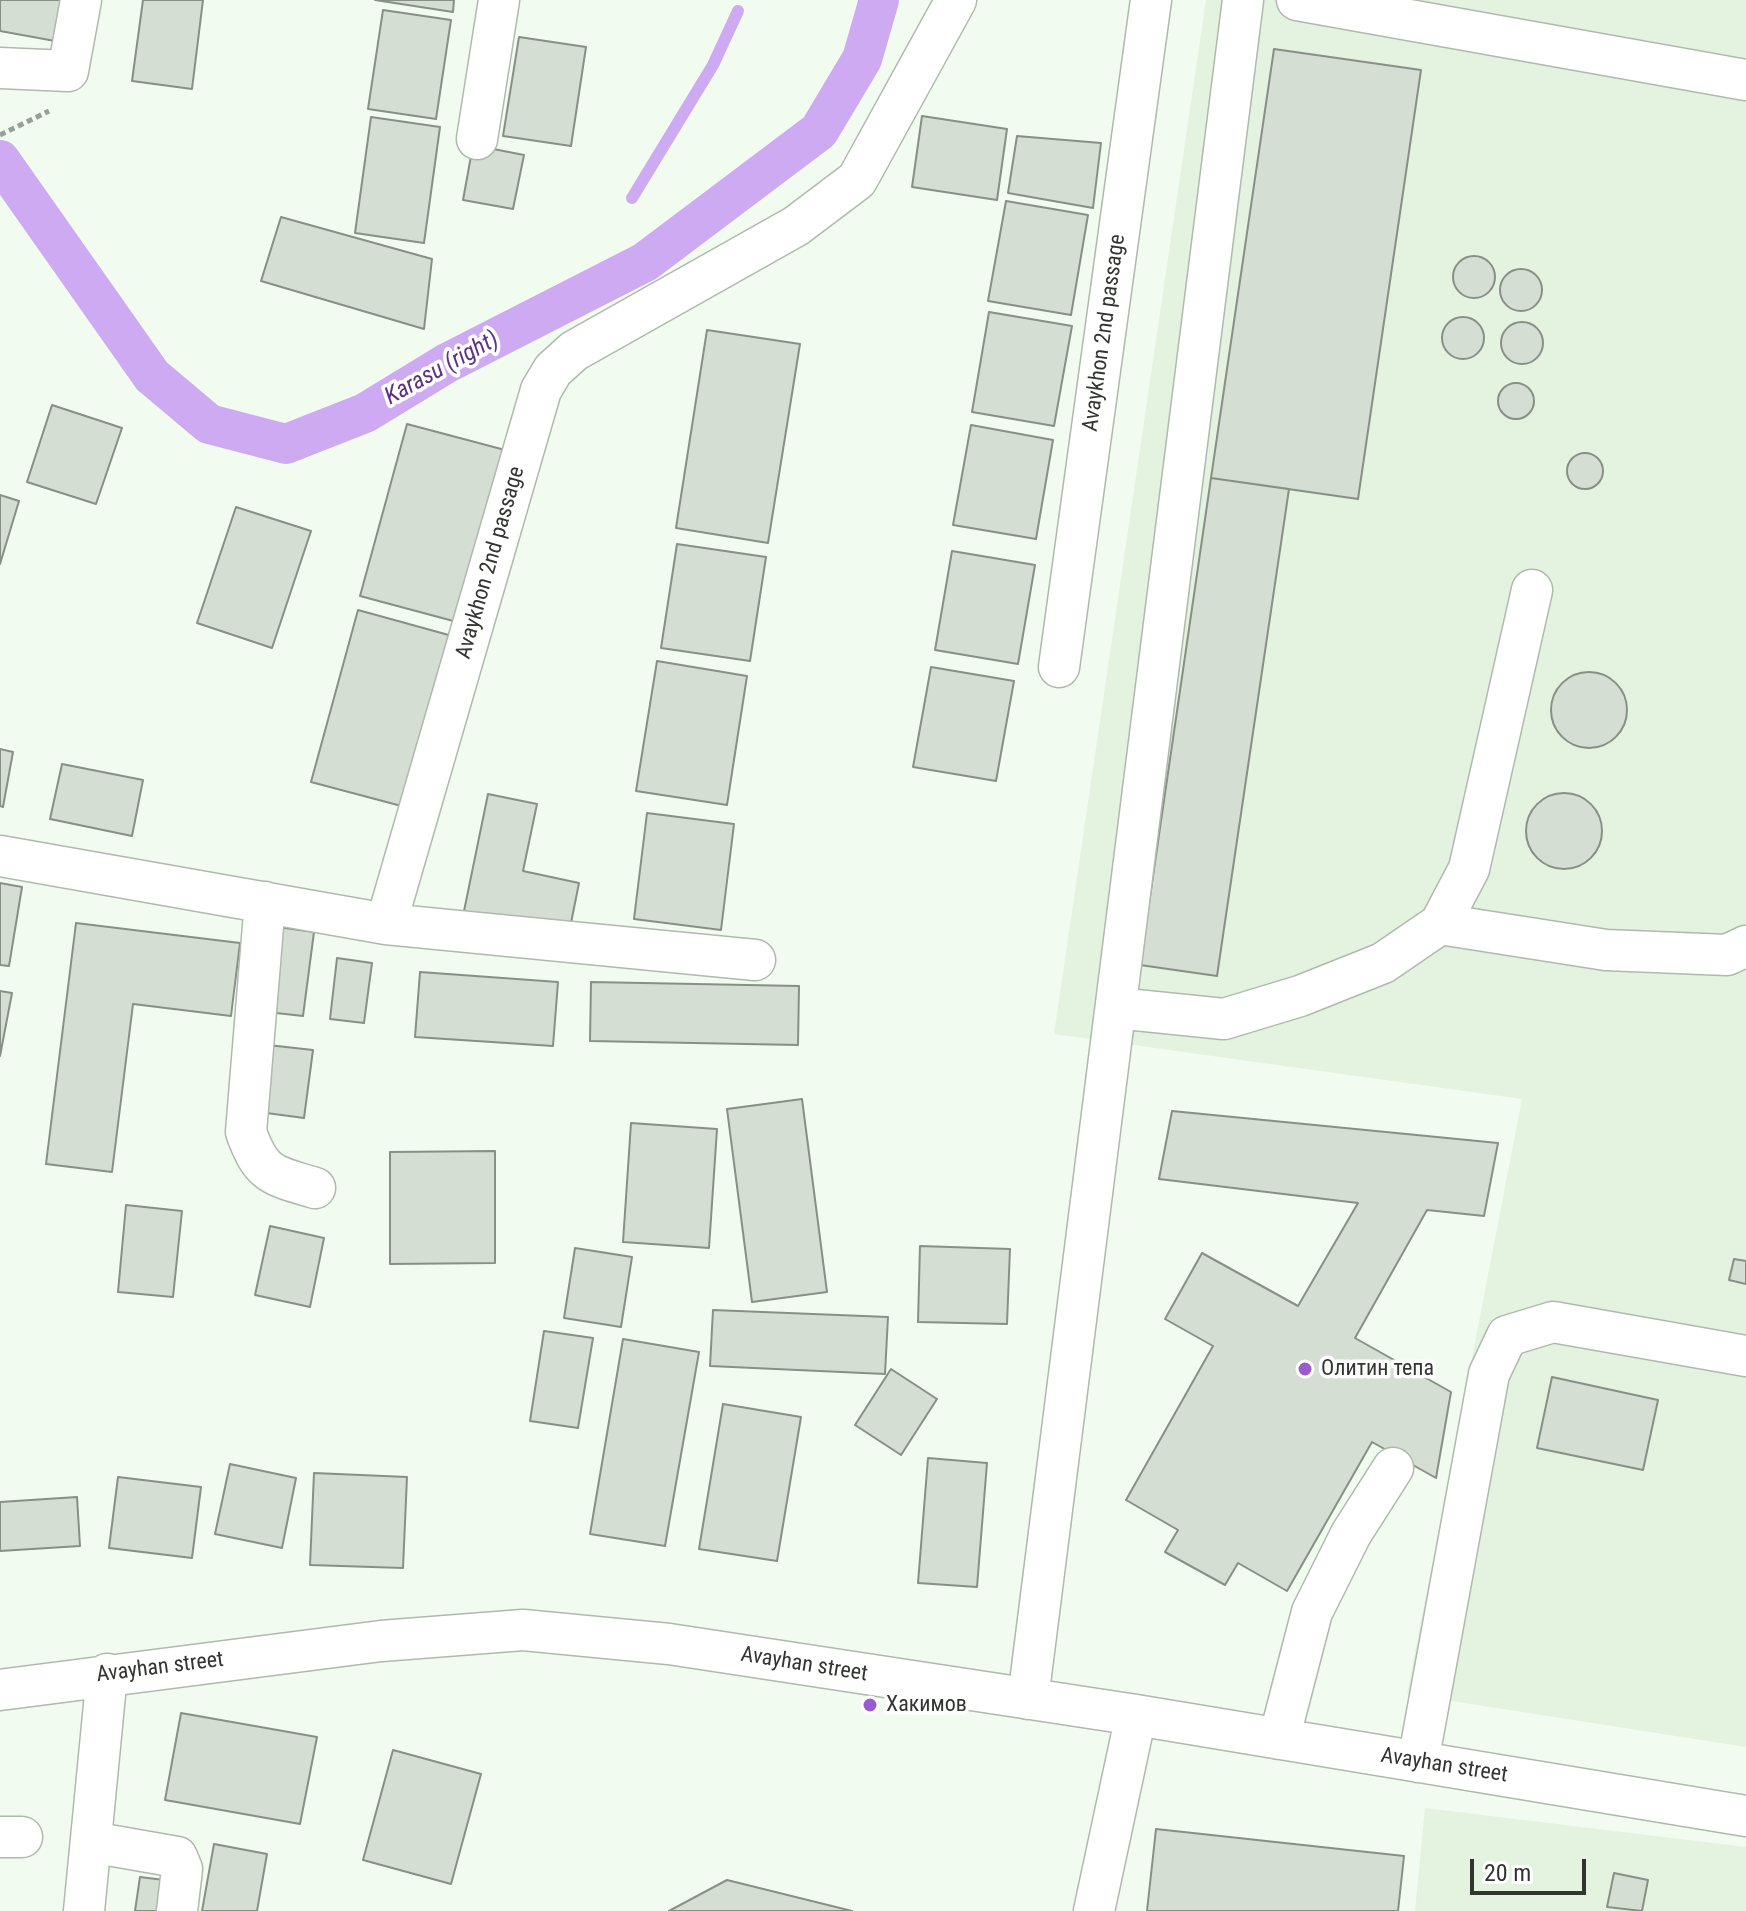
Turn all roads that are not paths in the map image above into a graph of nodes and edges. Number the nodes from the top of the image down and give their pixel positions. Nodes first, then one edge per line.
1 (81, 0) edge
2 (499, 0) edge
3 (956, 0) edge
4 (1151, 0) edge
5 (1243, 0) edge
6 (1297, 0) edge
7 (0, 68) edge
8 (1746, 80) edge
9 (477, 139) dead end
10 (1532, 590) dead end
11 (1059, 667) dead end
12 (0, 856) edge
13 (265, 902) junction
14 (386, 924) junction
15 (1440, 924) junction
16 (1746, 946) edge
17 (755, 960) dead end
18 (1116, 1008) junction
19 (315, 1188) dead end
20 (1746, 1356) edge
21 (1393, 1468) dead end
22 (107, 1674) junction
23 (0, 1690) edge
24 (1028, 1699) junction
25 (1136, 1715) junction
26 (1279, 1739) junction
27 (1418, 1762) junction
28 (1746, 1816) edge
29 (91, 1842) junction
30 (84, 1911) edge
31 (177, 1911) edge
32 (1094, 1911) edge

1 - 7 street
2 - 9 street
3 - 14 street, Avaykhon 2nd passage
4 - 11 street, Avaykhon 2nd passage
5 - 18 street
6 - 8 street
10 - 15 street
12 - 13 street
13 - 14 street
13 - 19 street
14 - 17 street
15 - 16 street
15 - 18 street
18 - 24 street
20 - 27 street
21 - 26 street
22 - 23 street, Avayhan street
22 - 24 street, Avayhan street
22 - 29 street
24 - 25 street, Avayhan street
25 - 26 street, Avayhan street
25 - 32 street
26 - 27 street, Avayhan street
27 - 28 street, Avayhan street
29 - 30 street
29 - 31 street

